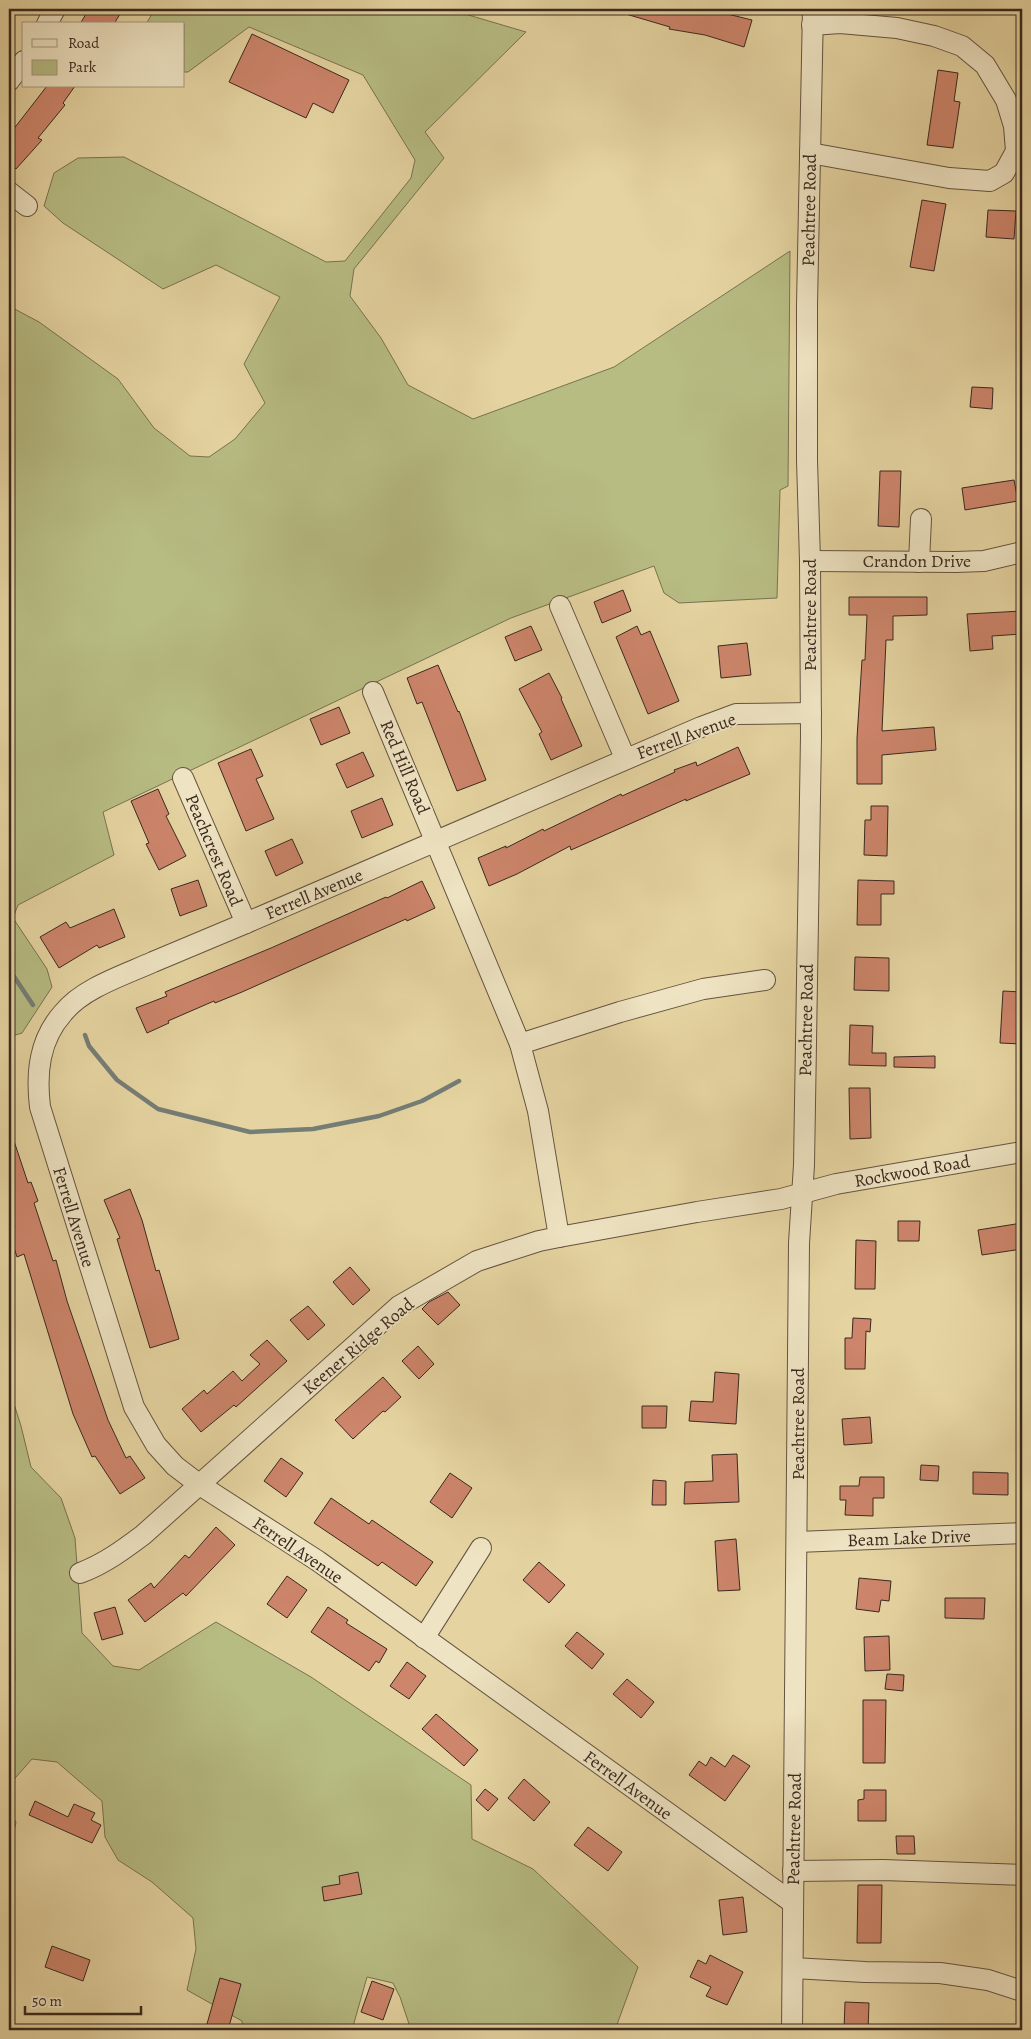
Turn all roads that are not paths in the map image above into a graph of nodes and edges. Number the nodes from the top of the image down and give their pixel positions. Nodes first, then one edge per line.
1 (55, 9) edge
2 (812, 17) edge
3 (48, 22) edge
4 (22, 63) edge
5 (9, 81) edge
6 (810, 153) junction
7 (9, 192) edge
8 (27, 206) dead end
9 (921, 519) dead end
10 (1022, 552) edge
11 (810, 560) junction
12 (919, 562) junction
13 (560, 606) dead end
14 (373, 692) dead end
15 (810, 713) junction
16 (625, 758) junction
17 (183, 778) dead end
18 (437, 842) junction
19 (246, 923) junction
20 (765, 980) dead end
21 (520, 1044) junction
22 (1022, 1152) edge
23 (803, 1194) junction
24 (559, 1237) junction
25 (200, 1485) junction
26 (1022, 1533) edge
27 (797, 1542) junction
28 (481, 1548) dead end
29 (80, 1573) dead end
30 (424, 1638) junction
31 (794, 1871) junction
32 (1022, 1875) edge
33 (793, 1903) junction
34 (793, 1968) junction
35 (1022, 1990) edge
36 (792, 2030) edge

1 - 3 street
2 - 6 street, Peachtree Road
2 - 6 street
4 - 5 street
6 - 11 street, Peachtree Road
7 - 8 street
9 - 12 street
10 - 12 street, Crandon Drive
11 - 12 street, Crandon Drive
11 - 15 street, Peachtree Road
13 - 16 street
14 - 18 street, Red Hill Road
15 - 16 street, Ferrell Avenue
15 - 23 street, Peachtree Road
16 - 18 street, Ferrell Avenue
17 - 19 street, Peachcrest Road
18 - 19 street, Ferrell Avenue
18 - 21 street, Red Hill Road
19 - 25 street, Ferrell Avenue
20 - 21 street
21 - 24 street, Red Hill Road
22 - 23 street, Rockwood Road
23 - 24 street, Keener Ridge Road
23 - 27 street, Peachtree Road
24 - 25 street, Keener Ridge Road
25 - 29 street, Keener Ridge Road
25 - 30 street, Ferrell Avenue
26 - 27 street, Beam Lake Drive
27 - 31 street, Peachtree Road
28 - 30 street
30 - 33 street, Ferrell Avenue
31 - 32 street
31 - 33 street, Peachtree Road
33 - 34 street, Peachtree Road
34 - 35 street
34 - 36 street, Peachtree Road

